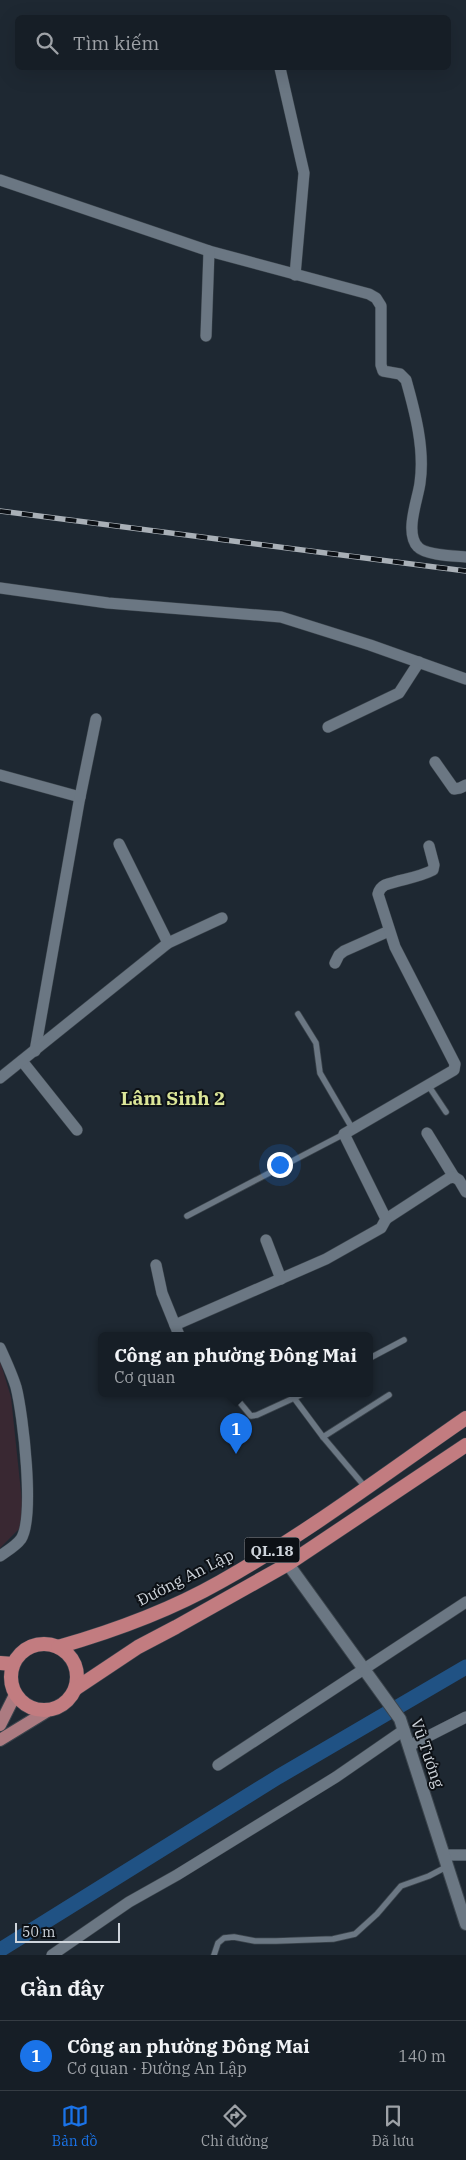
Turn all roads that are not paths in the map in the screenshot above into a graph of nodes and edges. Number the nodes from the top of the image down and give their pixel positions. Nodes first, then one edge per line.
1 (280, 70) edge
2 (0, 180) edge
3 (208, 251) junction
4 (296, 275) junction
5 (206, 336) dead end
6 (466, 557) edge
7 (0, 588) edge
8 (419, 662) junction
9 (466, 679) edge
10 (96, 719) dead end
11 (328, 727) dead end
12 (435, 762) dead end
13 (0, 774) edge
14 (466, 785) edge
15 (80, 796) junction
16 (119, 844) dead end
17 (429, 846) dead end
18 (222, 918) dead end
19 (389, 931) junction
20 (168, 943) junction
21 (335, 963) dead end
22 (298, 1014) dead end
23 (35, 1052) junction
24 (22, 1061) junction
25 (0, 1078) edge
26 (428, 1085) junction
27 (446, 1112) dead end
28 (77, 1130) dead end
29 (348, 1131) junction
30 (427, 1133) dead end
31 (454, 1177) junction
32 (466, 1192) edge
33 (187, 1216) dead end
34 (386, 1219) junction
35 (266, 1240) dead end
36 (156, 1265) dead end
37 (281, 1279) junction
38 (177, 1330) edge
39 (404, 1340) dead end
40 (0, 1348) edge
41 (373, 1356) edge
42 (389, 1395) dead end
43 (235, 1397) edge
44 (294, 1398) joint
45 (466, 1418) edge
46 (322, 1437) junction
47 (466, 1445) edge
48 (366, 1488) junction
49 (0, 1556) edge
50 (288, 1564) junction
51 (466, 1602) edge
52 (58, 1647) junction
53 (6, 1664) edge
54 (365, 1669) junction
55 (75, 1689) junction
56 (9, 1690) edge
57 (49, 1710) junction
58 (466, 1717) edge
59 (402, 1725) junction
60 (0, 1726) edge
61 (0, 1740) edge
62 (409, 1746) junction
63 (218, 1765) dead end
64 (466, 1855) edge
65 (446, 1860) junction
66 (466, 1924) edge
67 (52, 1955) edge
68 (214, 1955) edge

1 - 4 street
2 - 3 street
3 - 4 street
3 - 5 street
4 - 6 street
7 - 8 street
8 - 9 street
8 - 11 street
10 - 15 street
12 - 14 street
13 - 15 street
15 - 23 street
16 - 20 street
17 - 19 street
18 - 20 street
19 - 21 street
19 - 26 street
20 - 23 street
22 - 29 lane
23 - 24 street
24 - 25 street
24 - 28 street
26 - 27 lane
26 - 29 street
29 - 33 lane
29 - 34 street
30 - 31 street
31 - 32 street
31 - 34 street
34 - 37 street
35 - 37 street
36 - 38 street
37 - 38 street
39 - 41 lane
40 - 49 street
42 - 46 lane
43 - 44 lane
44 - 46 lane
45 - 48 highway, Đường An Lập / QL.18
46 - 48 lane
47 - 50 highway, QL.18
48 - 52 highway, Đường An Lập / QL.18
50 - 54 street, Vũ Tướng
50 - 55 highway, QL.18
51 - 54 street
52 - 53 highway, QL.18
52 - 55 highway
53 - 56 highway, QL.18
54 - 59 street, Vũ Tướng
54 - 63 street
55 - 57 highway, QL.18
56 - 57 highway
56 - 60 main road
57 - 61 main road
58 - 62 street
59 - 62 street, Vũ Tướng
59 - 67 street
62 - 65 street, Vũ Tướng
64 - 65 street
65 - 66 street, Vũ Tướng
65 - 68 lane

